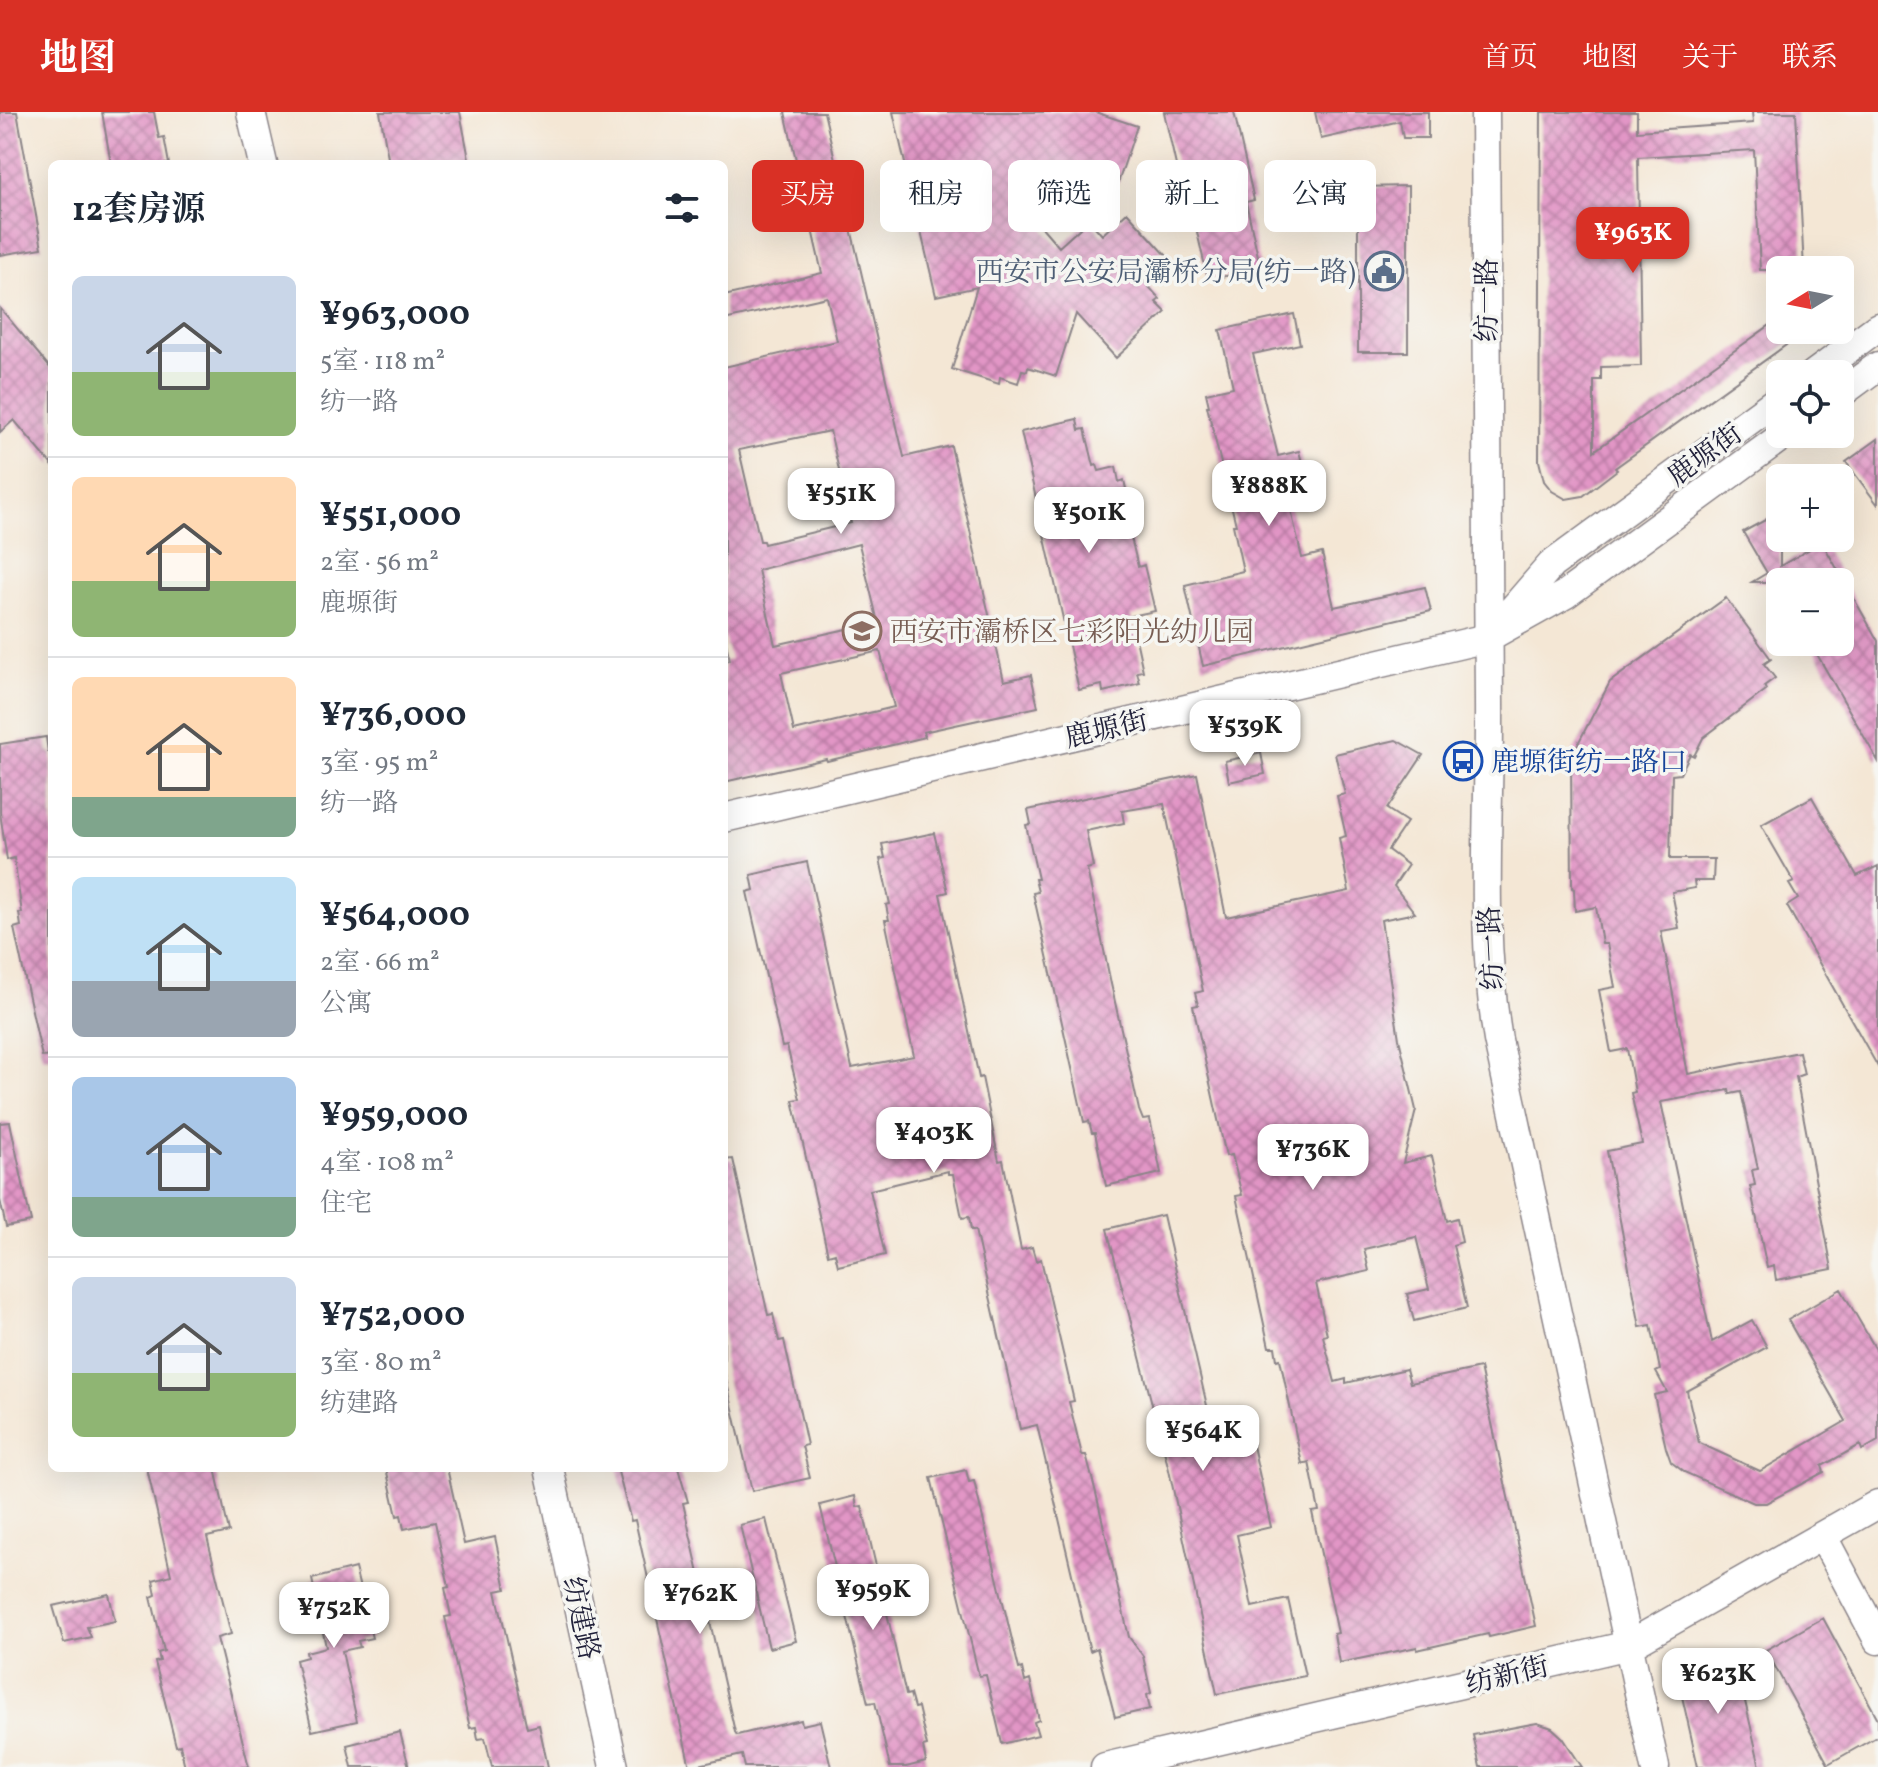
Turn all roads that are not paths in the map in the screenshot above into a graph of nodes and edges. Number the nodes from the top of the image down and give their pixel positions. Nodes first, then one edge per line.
1 (251, 112) edge
2 (1485, 112) edge
3 (262, 160) edge
4 (1878, 327) edge
5 (1833, 360) edge
6 (1878, 366) edge
7 (1854, 384) edge
8 (1766, 408) edge
9 (1766, 448) edge
10 (1487, 638) junction
11 (728, 817) edge
12 (550, 1472) edge
13 (1878, 1504) edge
14 (1823, 1537) junction
15 (1878, 1640) edge
16 (1629, 1645) junction
17 (614, 1767) edge
18 (1105, 1767) edge
19 (1655, 1767) edge

1 - 3 street
2 - 10 street, 纺一路
4 - 5 street
6 - 7 street
8 - 10 street, 鹿塬街
9 - 10 street, 鹿塬街
10 - 11 street, 鹿塬街
10 - 16 street, 纺一路
12 - 17 street, 纺建路
13 - 14 street, 纺新街
14 - 15 street
14 - 16 street, 纺新街
16 - 18 street, 纺新街
16 - 19 street, 纺一路

